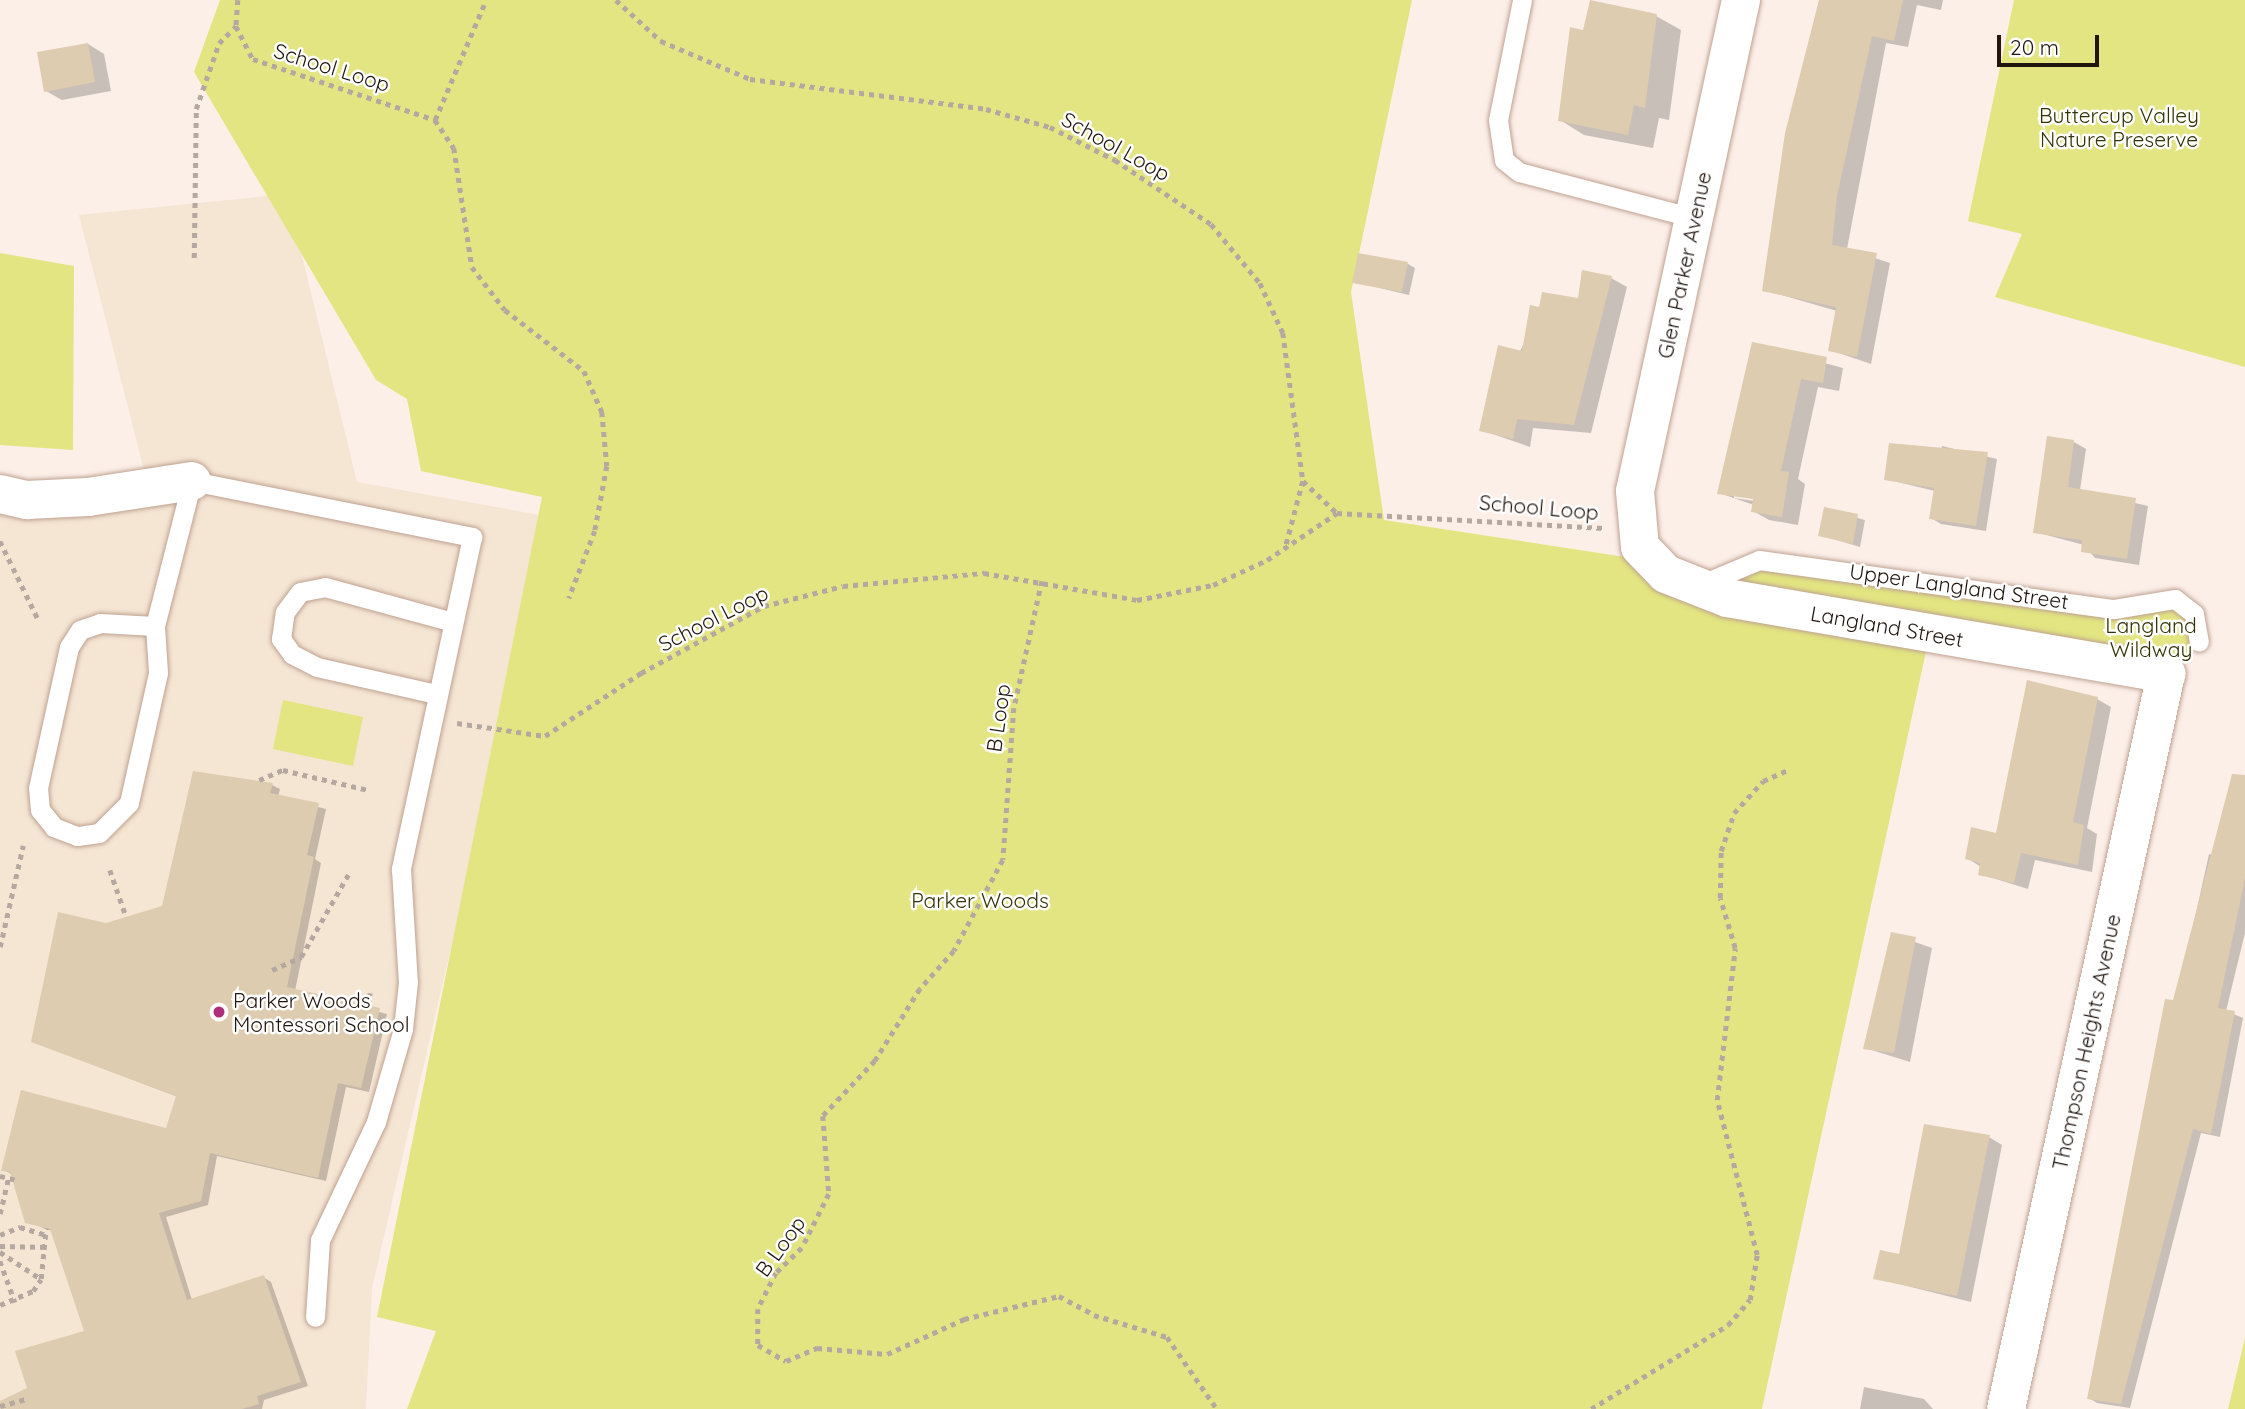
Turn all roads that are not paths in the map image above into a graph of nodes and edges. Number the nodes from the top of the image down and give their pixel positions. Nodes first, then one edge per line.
1 (1522, 0) edge
2 (1741, 0) edge
3 (1694, 218) junction
4 (192, 481) junction
5 (0, 494) edge
6 (1623, 530) joint
7 (1695, 587) junction
8 (453, 622) junction
9 (155, 626) junction
10 (2199, 642) dead end
11 (2166, 674) joint
12 (436, 694) junction
13 (315, 1317) dead end
14 (2006, 1409) edge

1 - 3 lane
2 - 3 street, Glen Parker Avenue
3 - 6 street, Glen Parker Avenue
4 - 5 street
4 - 8 lane
4 - 9 lane
6 - 7 street, Langland Street
7 - 10 lane, Upper Langland Street
7 - 11 street, Langland Street
8 - 12 lane
8 - 12 lane
9 - 9 lane
11 - 14 street, Thompson Heights Avenue
12 - 13 lane

